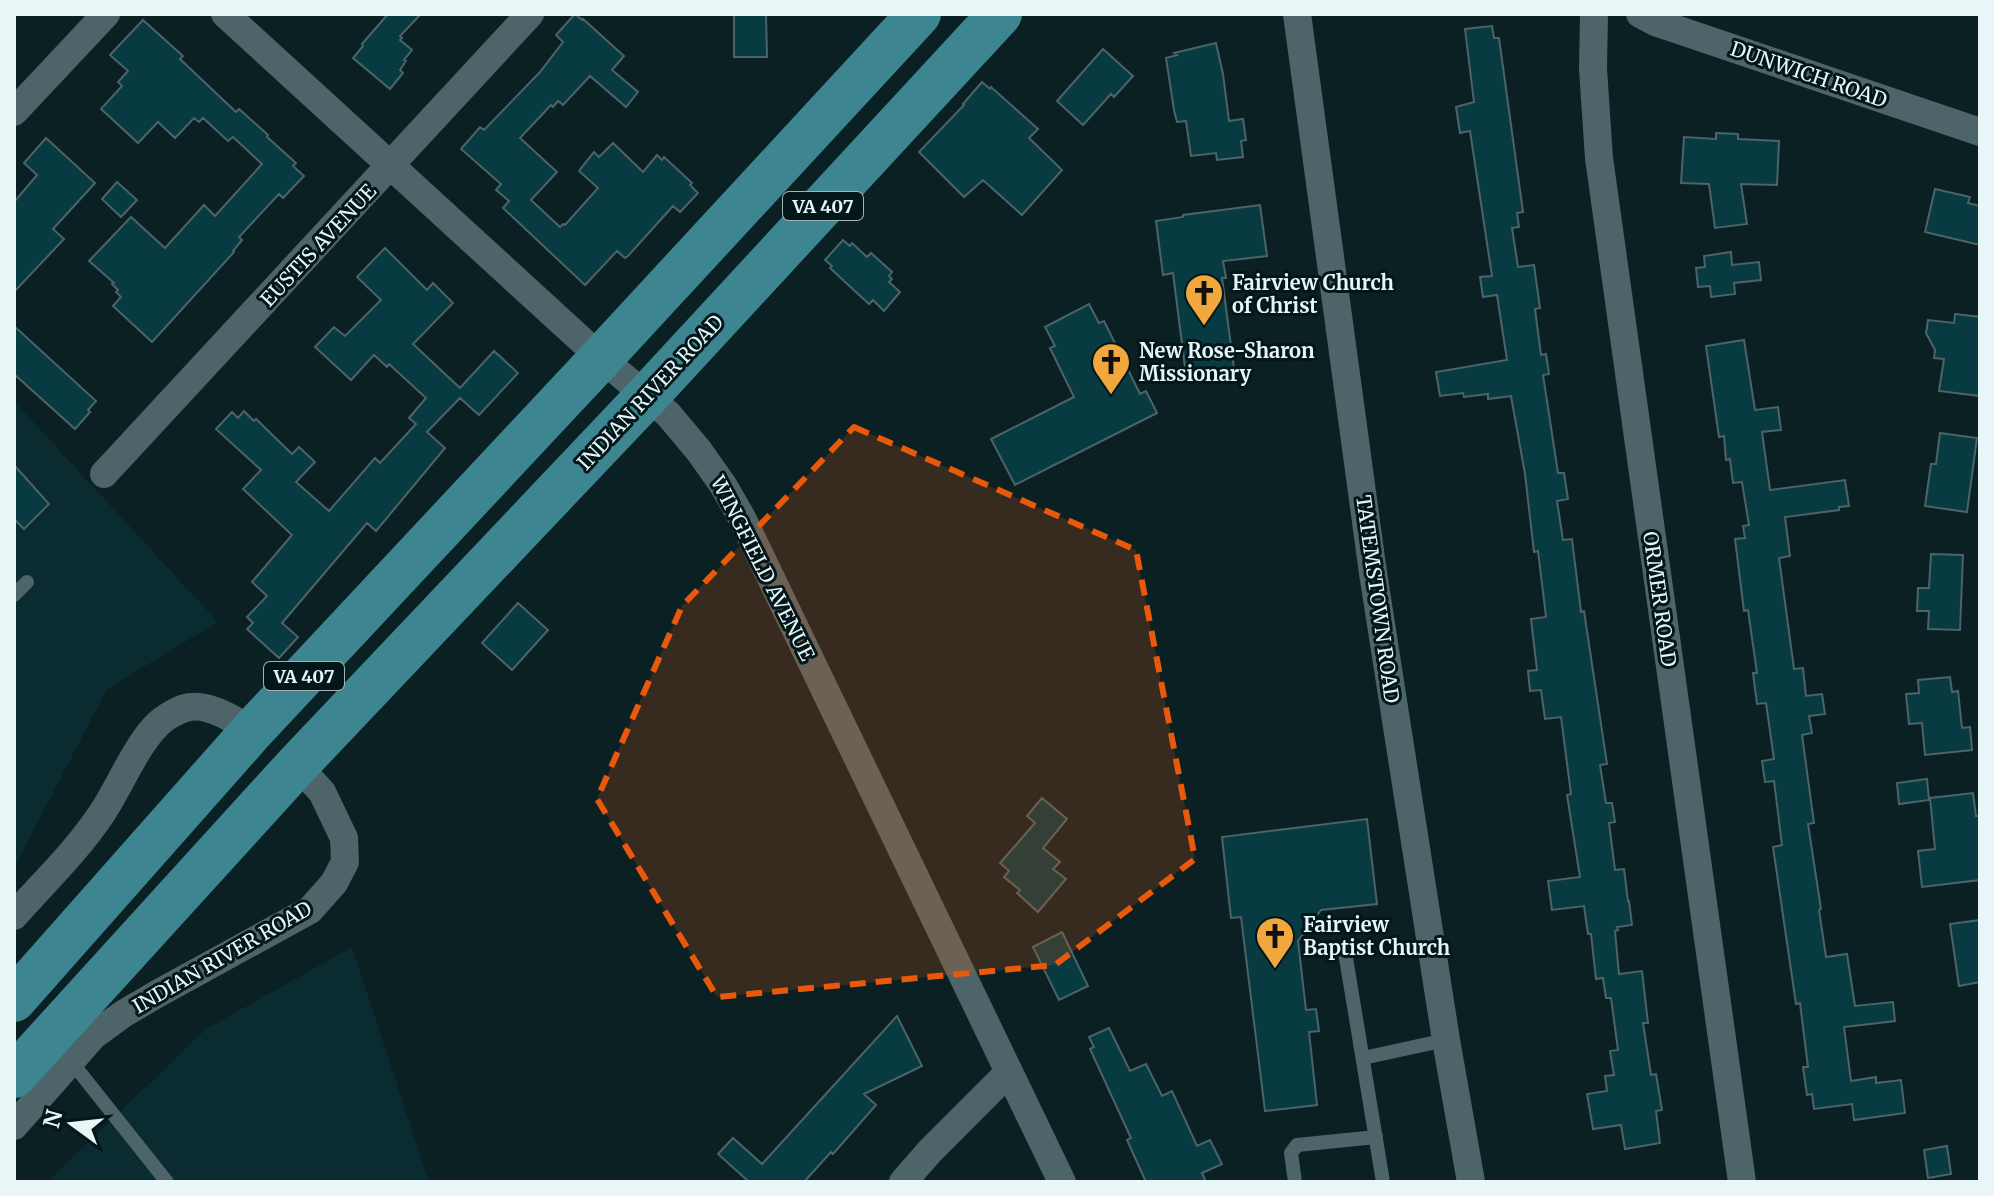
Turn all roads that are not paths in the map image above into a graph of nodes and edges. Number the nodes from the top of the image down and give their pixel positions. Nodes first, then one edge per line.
1 (106, 14) edge
2 (225, 14) edge
3 (530, 14) edge
4 (919, 14) edge
5 (1000, 14) edge
6 (1297, 14) edge
7 (1594, 14) edge
8 (1640, 14) edge
9 (14, 112) edge
10 (1980, 132) edge
11 (391, 166) junction
12 (601, 358) junction
13 (646, 397) junction
14 (104, 474) dead end
15 (27, 582) dead end
16 (14, 595) edge
17 (252, 731) junction
18 (297, 765) junction
19 (19, 900) edge
20 (1345, 952) dead end
21 (14, 1000) edge
22 (1446, 1040) junction
23 (1363, 1058) junction
24 (70, 1060) junction
25 (1009, 1072) junction
26 (14, 1076) edge
27 (14, 1126) edge
28 (1376, 1137) junction
29 (166, 1182) edge
30 (903, 1182) edge
31 (1062, 1182) edge
32 (1295, 1182) edge
33 (1383, 1182) edge
34 (1471, 1182) edge
35 (1742, 1182) edge

1 - 9 street
2 - 11 street, WINGFIELD AVENUE
3 - 11 street, EUSTIS AVENUE
4 - 12 main road, VA 407
5 - 13 main road, INDIAN RIVER ROAD / VA 407
6 - 22 street, TATEMSTOWN ROAD
7 - 35 street, ORMER ROAD
8 - 10 street, DUNWICH ROAD
11 - 12 street, WINGFIELD AVENUE
11 - 14 street, EUSTIS AVENUE
12 - 13 street, WINGFIELD AVENUE
12 - 17 main road, VA 407
13 - 18 main road, INDIAN RIVER ROAD / VA 407
13 - 25 street, WINGFIELD AVENUE
15 - 16 lane
17 - 19 street
17 - 21 main road, VA 407
18 - 24 street, INDIAN RIVER ROAD
18 - 26 main road, INDIAN RIVER ROAD / VA 407
20 - 23 lane
22 - 23 lane
22 - 34 street, TATEMSTOWN ROAD
23 - 28 lane
24 - 27 street, INDIAN RIVER ROAD
24 - 29 lane
25 - 30 street
25 - 31 street, WINGFIELD AVENUE
28 - 32 lane
28 - 33 lane

